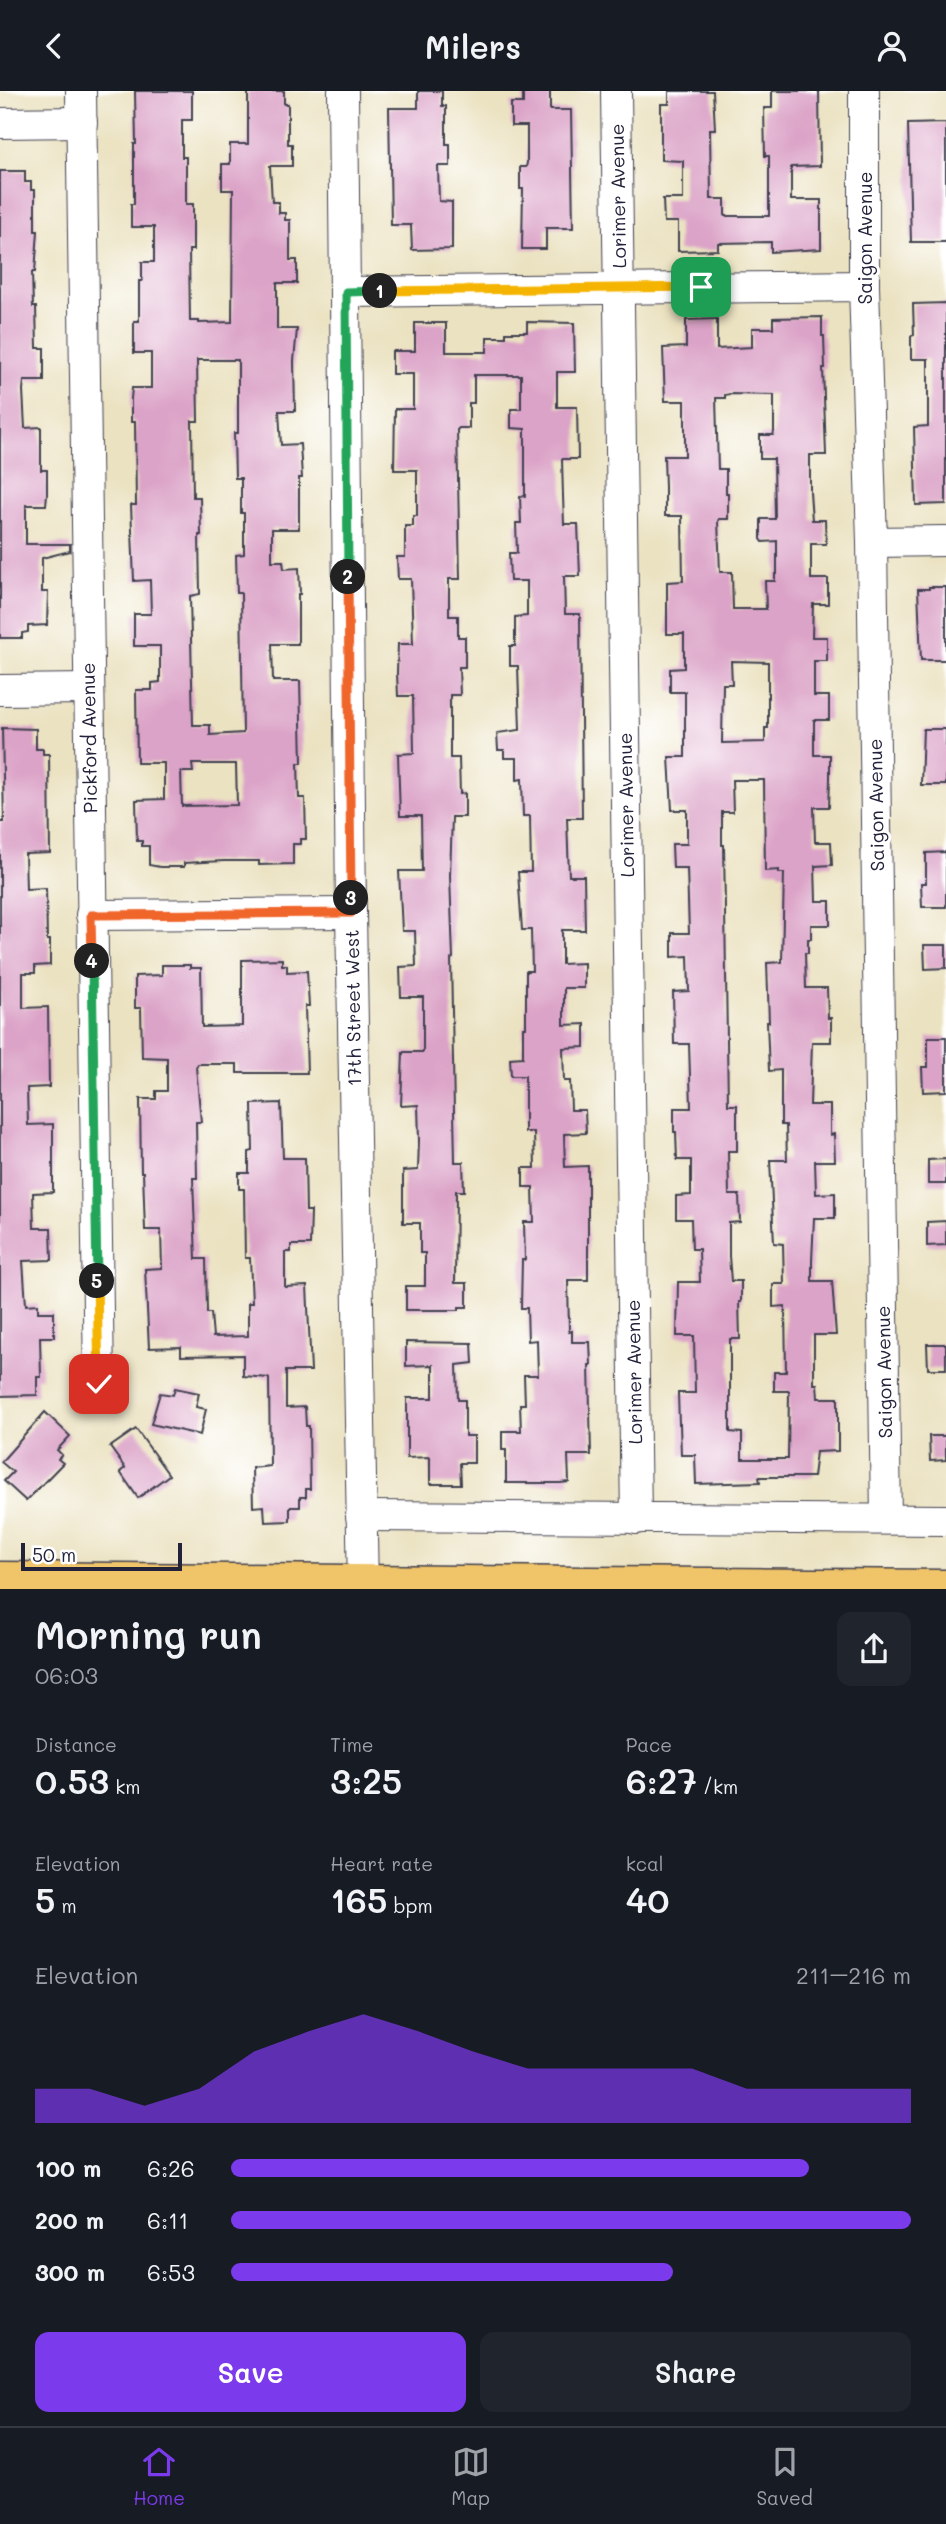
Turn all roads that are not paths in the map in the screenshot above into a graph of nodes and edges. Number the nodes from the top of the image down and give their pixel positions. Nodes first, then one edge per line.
1 (81, 91) edge
2 (343, 91) edge
3 (616, 91) edge
4 (864, 91) edge
5 (82, 122) junction
6 (0, 123) edge
7 (864, 286) junction
8 (619, 288) junction
9 (346, 292) junction
10 (946, 541) edge
11 (872, 542) junction
12 (89, 689) junction
13 (0, 690) edge
14 (351, 913) junction
15 (91, 915) junction
16 (99, 1384) dead end
17 (361, 1516) junction
18 (636, 1519) junction
19 (886, 1519) junction
20 (946, 1520) edge
21 (0, 1581) edge
22 (363, 1587) edge
23 (946, 1589) edge

1 - 5 street, Pickford Avenue
2 - 9 street, 17th Street West
3 - 8 street, Lorimer Avenue
4 - 7 street, Saigon Avenue
5 - 6 street
5 - 12 street, Pickford Avenue
7 - 8 street
7 - 11 street, Saigon Avenue
8 - 9 street
8 - 18 street, Lorimer Avenue
9 - 14 street, 17th Street West
10 - 11 street
11 - 19 street, Saigon Avenue
12 - 13 street
12 - 15 street, Pickford Avenue
14 - 15 street
14 - 17 street, 17th Street West
15 - 16 street, Pickford Avenue
17 - 18 street
17 - 22 street, 17th Street West
18 - 19 street
19 - 20 street
21 - 22 main road
22 - 23 main road

